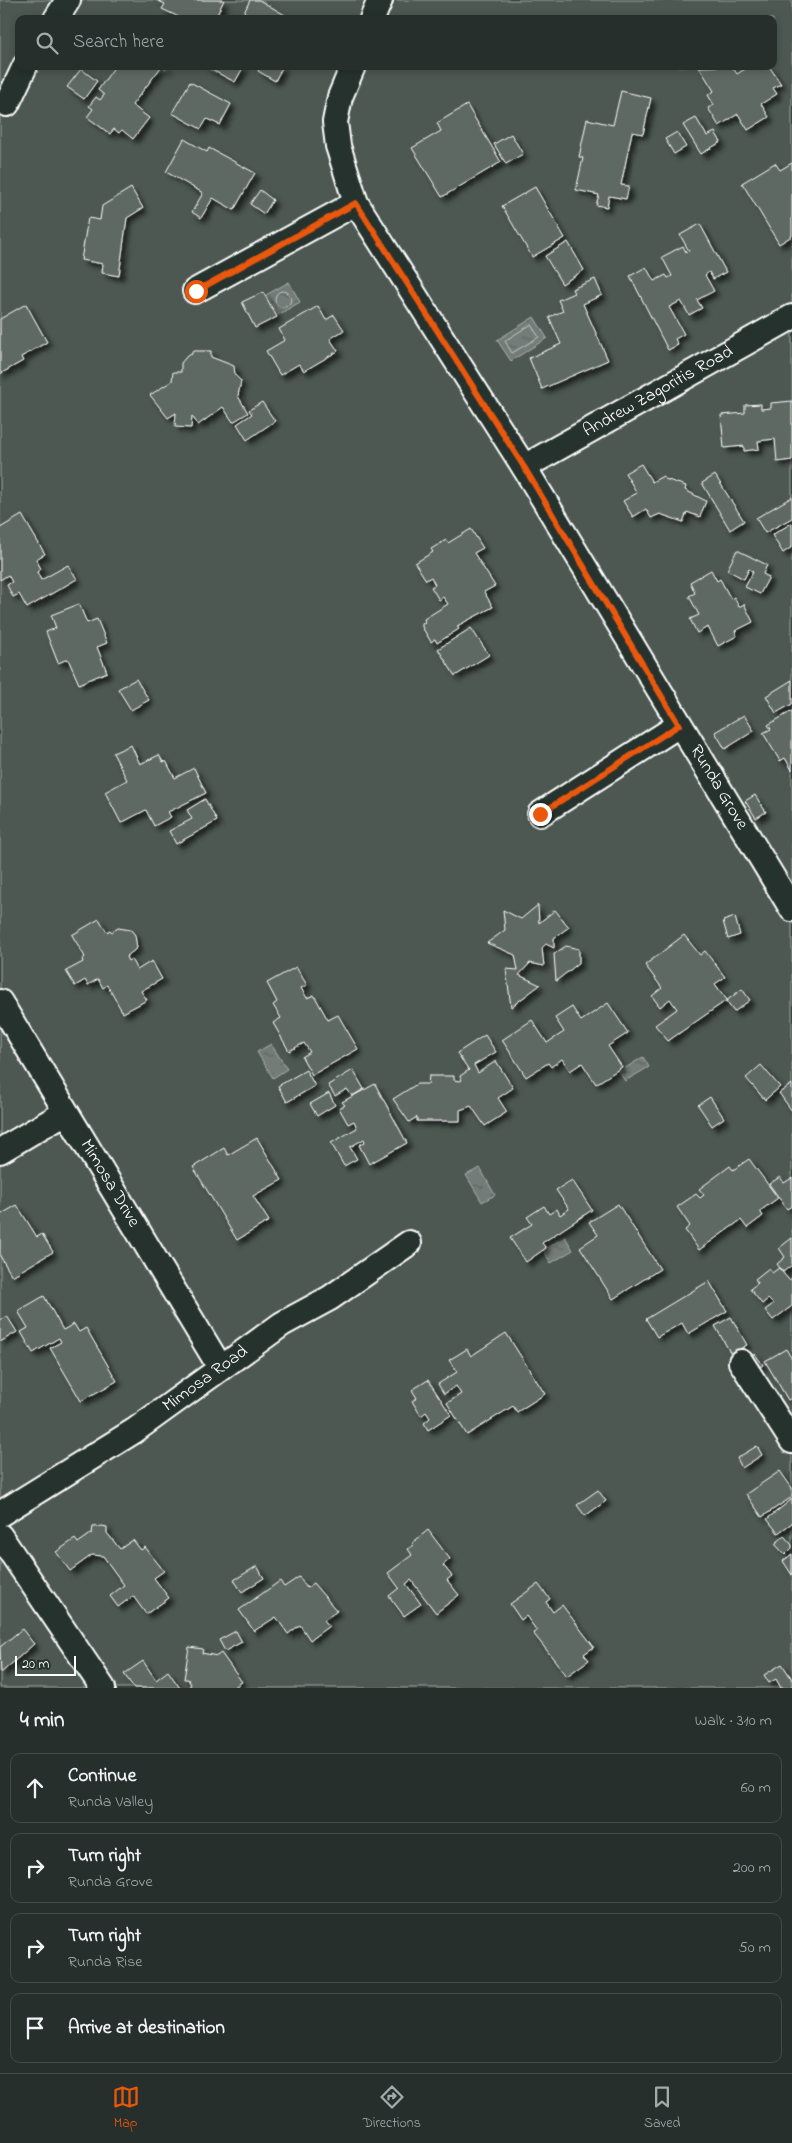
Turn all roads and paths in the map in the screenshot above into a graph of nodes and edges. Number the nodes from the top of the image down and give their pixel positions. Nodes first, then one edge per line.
1 (68, 0) edge
2 (380, 0) edge
3 (59, 15) edge
4 (374, 15) edge
5 (23, 70) edge
6 (351, 70) edge
7 (7, 104) dead end
8 (356, 203) junction
9 (196, 291) dead end
10 (792, 317) edge
11 (524, 467) junction
12 (679, 725) junction
13 (540, 814) dead end
14 (792, 909) edge
15 (0, 1002) edge
16 (66, 1112) junction
17 (0, 1151) edge
18 (409, 1243) dead end
19 (742, 1362) dead end
20 (220, 1366) junction
21 (788, 1427) edge
22 (0, 1514) edge
23 (0, 1536) edge
24 (103, 1688) edge

1 - 3 street
2 - 4 street
5 - 7 street
6 - 8 street, Runda Grove
8 - 9 street
8 - 11 street, Runda Grove
10 - 11 street, Andrew Zagoritis Road
11 - 12 street, Runda Grove
12 - 13 street
12 - 14 street, Runda Grove
15 - 16 street, Mimosa Drive
16 - 17 street
16 - 20 street, Mimosa Drive
18 - 20 street, Mimosa Road
19 - 21 street
20 - 22 street, Mimosa Road
23 - 24 street

